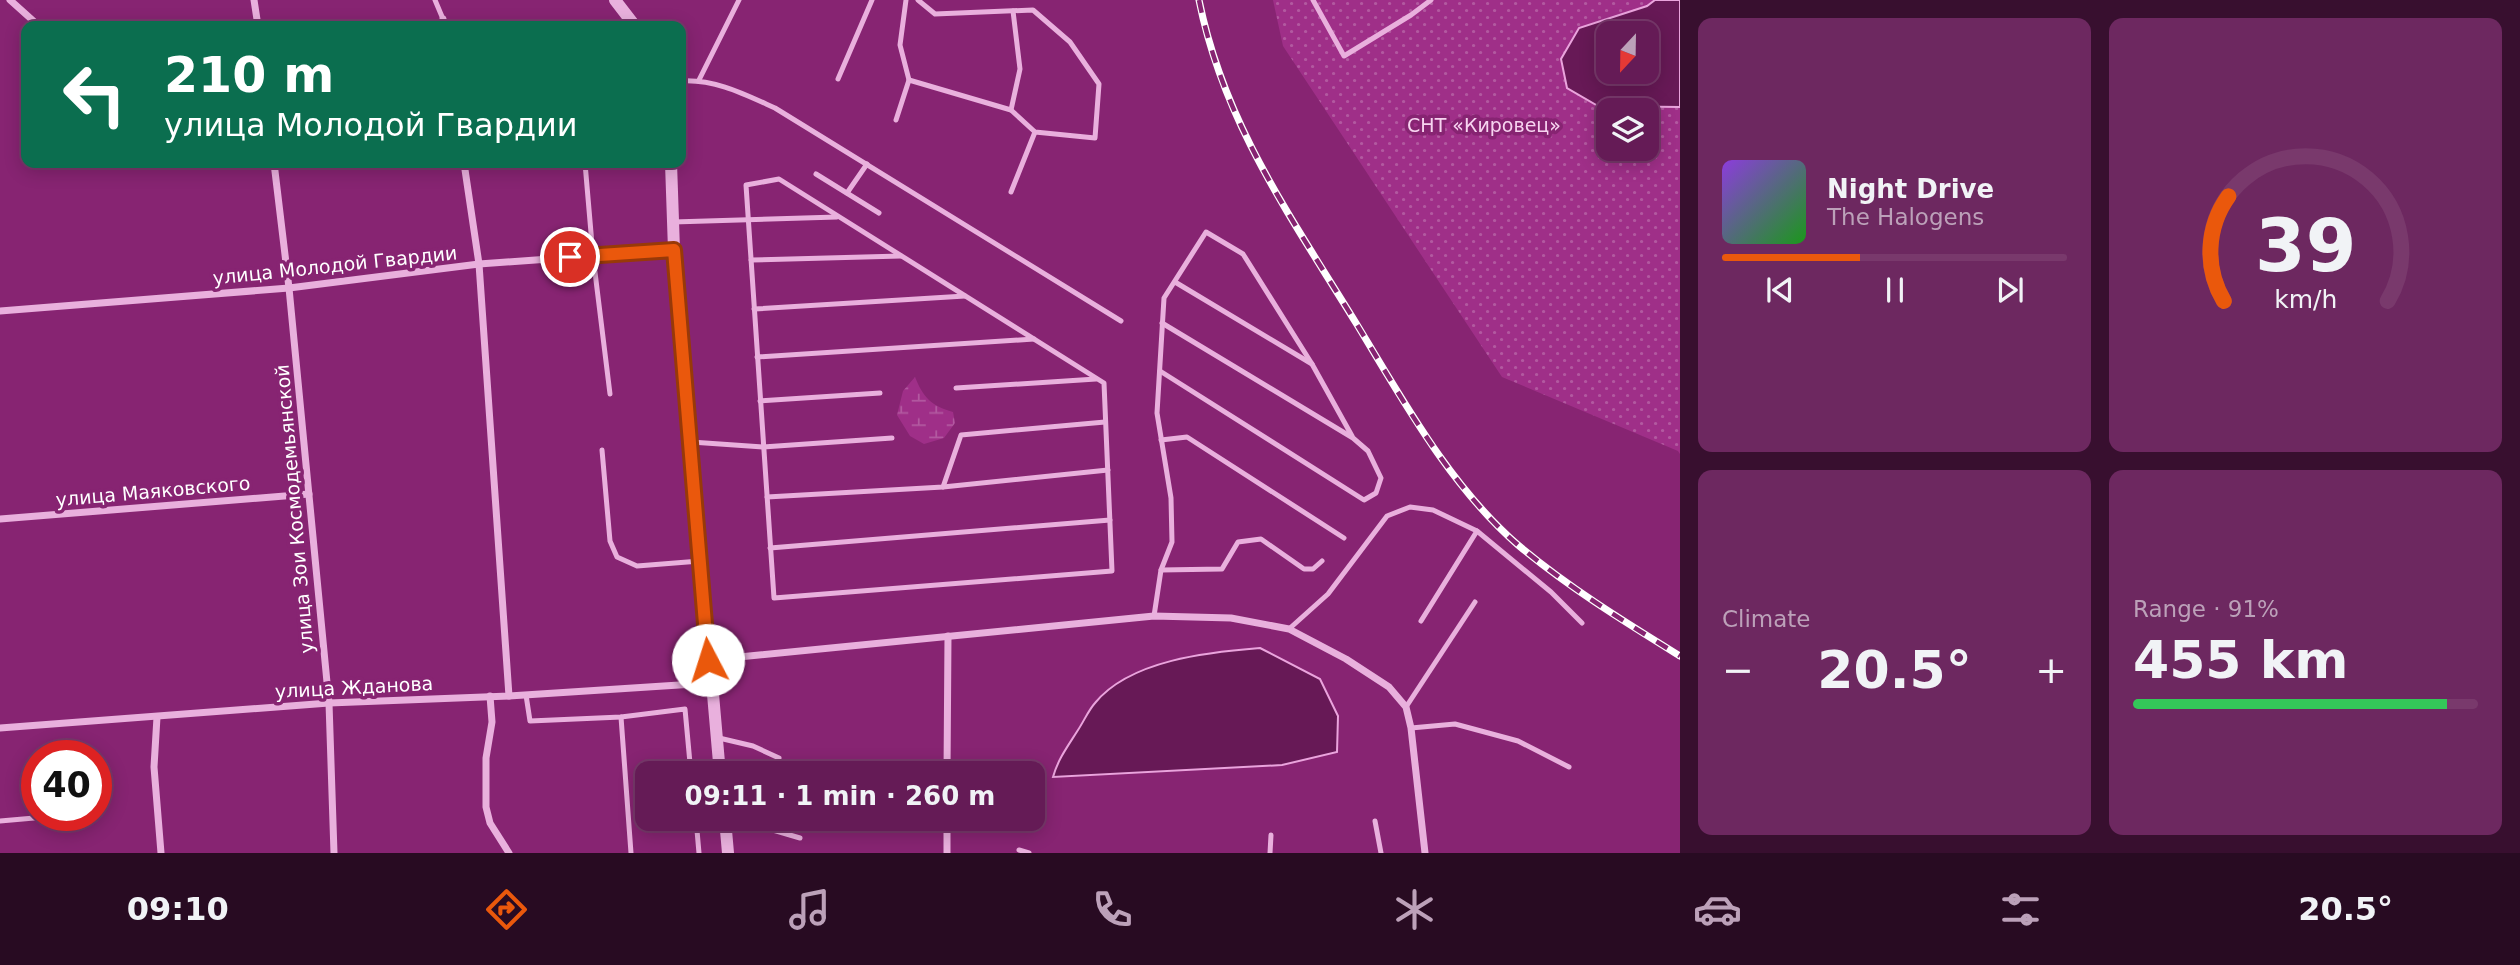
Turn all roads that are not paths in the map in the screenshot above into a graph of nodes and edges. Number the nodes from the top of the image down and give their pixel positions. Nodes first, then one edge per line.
1 (10, 0) edge
2 (254, 0) edge
3 (435, 0) edge
4 (615, 0) edge
5 (738, 0) edge
6 (872, 0) edge
7 (906, 0) edge
8 (918, 0) edge
9 (1313, 0) edge
10 (1431, 0) edge
11 (1013, 11) junction
12 (34, 21) edge
13 (257, 21) edge
14 (443, 21) edge
15 (631, 21) edge
16 (838, 79) dead end
17 (699, 80) junction
18 (909, 80) junction
19 (686, 81) edge
20 (1011, 110) junction
21 (896, 120) dead end
22 (1035, 132) junction
23 (867, 164) junction
24 (275, 168) edge
25 (465, 168) edge
26 (585, 168) edge
27 (671, 168) edge
28 (816, 174) dead end
29 (1012, 192) dead end
30 (847, 193) junction
31 (879, 213) dead end
32 (839, 217) junction
33 (748, 220) junction
34 (673, 222) junction
35 (674, 250) junction
36 (593, 256) junction
37 (901, 256) junction
38 (751, 260) junction
39 (479, 264) junction
40 (1175, 282) junction
41 (289, 288) junction
42 (965, 296) junction
43 (754, 309) junction
44 (0, 312) edge
45 (1121, 321) dead end
46 (1162, 323) junction
47 (1034, 340) junction
48 (757, 357) junction
49 (1312, 364) junction
50 (1160, 371) junction
51 (1097, 379) junction
52 (956, 388) dead end
53 (880, 393) dead end
54 (610, 394) dead end
55 (760, 401) junction
56 (1105, 422) junction
57 (892, 438) dead end
58 (1353, 438) junction
59 (1161, 440) junction
60 (691, 442) junction
61 (764, 447) junction
62 (602, 450) dead end
63 (1108, 470) junction
64 (943, 486) junction
65 (309, 494) junction
66 (767, 497) junction
67 (0, 519) edge
68 (1110, 520) junction
69 (1477, 531) junction
70 (1344, 538) dead end
71 (770, 548) junction
72 (700, 561) junction
73 (1322, 561) dead end
74 (1161, 570) junction
75 (1475, 602) dead end
76 (1154, 616) junction
77 (1421, 621) dead end
78 (1582, 623) dead end
79 (1289, 628) junction
80 (948, 636) junction
81 (708, 660) junction
82 (710, 683) junction
83 (526, 695) junction
84 (490, 696) junction
85 (509, 696) junction
86 (329, 703) junction
87 (1406, 707) junction
88 (621, 716) junction
89 (157, 718) junction
90 (1411, 727) junction
91 (0, 728) edge
92 (716, 737) junction
93 (779, 758) dead end
94 (690, 761) edge
95 (719, 761) edge
96 (947, 761) edge
97 (1569, 766) dead end
98 (21, 819) edge
99 (0, 821) edge
100 (1376, 821) dead end
101 (696, 831) edge
102 (726, 831) edge
103 (776, 831) edge
104 (947, 831) edge
105 (1271, 835) dead end
106 (800, 838) dead end
107 (1019, 850) dead end
108 (161, 853) edge
109 (334, 853) edge
110 (509, 853) edge
111 (631, 853) edge
112 (699, 853) edge
113 (728, 853) edge
114 (947, 853) edge
115 (1029, 853) edge
116 (1270, 853) edge
117 (1381, 853) edge
118 (1425, 853) edge

1 - 12 street
2 - 13 street
3 - 14 lane
4 - 15 street
5 - 17 lane
6 - 16 lane
7 - 18 lane
8 - 11 lane
9 - 10 lane
11 - 20 lane
11 - 22 lane
17 - 19 lane
17 - 23 lane
18 - 20 lane
18 - 21 lane
20 - 22 lane
22 - 29 lane
23 - 30 lane
23 - 45 lane
24 - 41 street, улица Зои Космодемьянской
25 - 39 street
26 - 36 lane
27 - 34 street
28 - 30 lane
30 - 31 lane
32 - 33 lane
32 - 33 lane
32 - 37 lane
33 - 34 lane
33 - 38 lane
34 - 35 street
35 - 36 street, улица Молодой Гвардии
35 - 60 street
36 - 39 street, улица Молодой Гвардии
36 - 54 lane
37 - 38 lane
37 - 42 lane
38 - 43 lane
39 - 41 street, улица Молодой Гвардии
39 - 85 street
40 - 46 lane
40 - 49 lane
40 - 49 lane
41 - 44 street, улица Молодой Гвардии
41 - 65 street, улица Зои Космодемьянской
42 - 43 lane
42 - 47 lane
43 - 48 lane
46 - 50 lane
46 - 58 lane
47 - 48 lane
47 - 51 lane
48 - 55 lane
49 - 58 lane
50 - 58 lane
50 - 59 lane
51 - 52 lane
51 - 56 lane
53 - 55 lane
55 - 61 lane
56 - 63 lane
56 - 64 lane
57 - 61 lane
59 - 70 lane
59 - 74 lane
60 - 61 lane
60 - 72 street
61 - 66 lane
62 - 72 lane
63 - 64 lane
63 - 68 lane
64 - 66 lane
65 - 67 street, улица Маяковского
65 - 86 street, улица Зои Космодемьянской
66 - 71 lane
68 - 71 lane
68 - 71 lane
69 - 77 lane
69 - 78 lane
69 - 79 lane
72 - 81 street
73 - 74 lane
74 - 76 lane
75 - 87 lane
76 - 79 street
76 - 80 street
79 - 87 street
80 - 81 street
80 - 96 street
81 - 82 street
82 - 83 street, улица Жданова
82 - 92 street
83 - 85 street, улица Жданова
83 - 88 lane
84 - 85 street, улица Жданова
84 - 86 street, улица Жданова
84 - 110 street
86 - 89 street, улица Жданова
86 - 109 street, улица Зои Космодемьянской
87 - 90 street
88 - 94 lane
88 - 111 lane
89 - 91 street, улица Жданова
89 - 108 street
90 - 97 lane
90 - 118 street
92 - 93 lane
92 - 95 street
98 - 99 lane
100 - 117 lane
101 - 112 lane
102 - 113 street
103 - 106 lane
104 - 114 street
105 - 116 lane
107 - 115 lane

